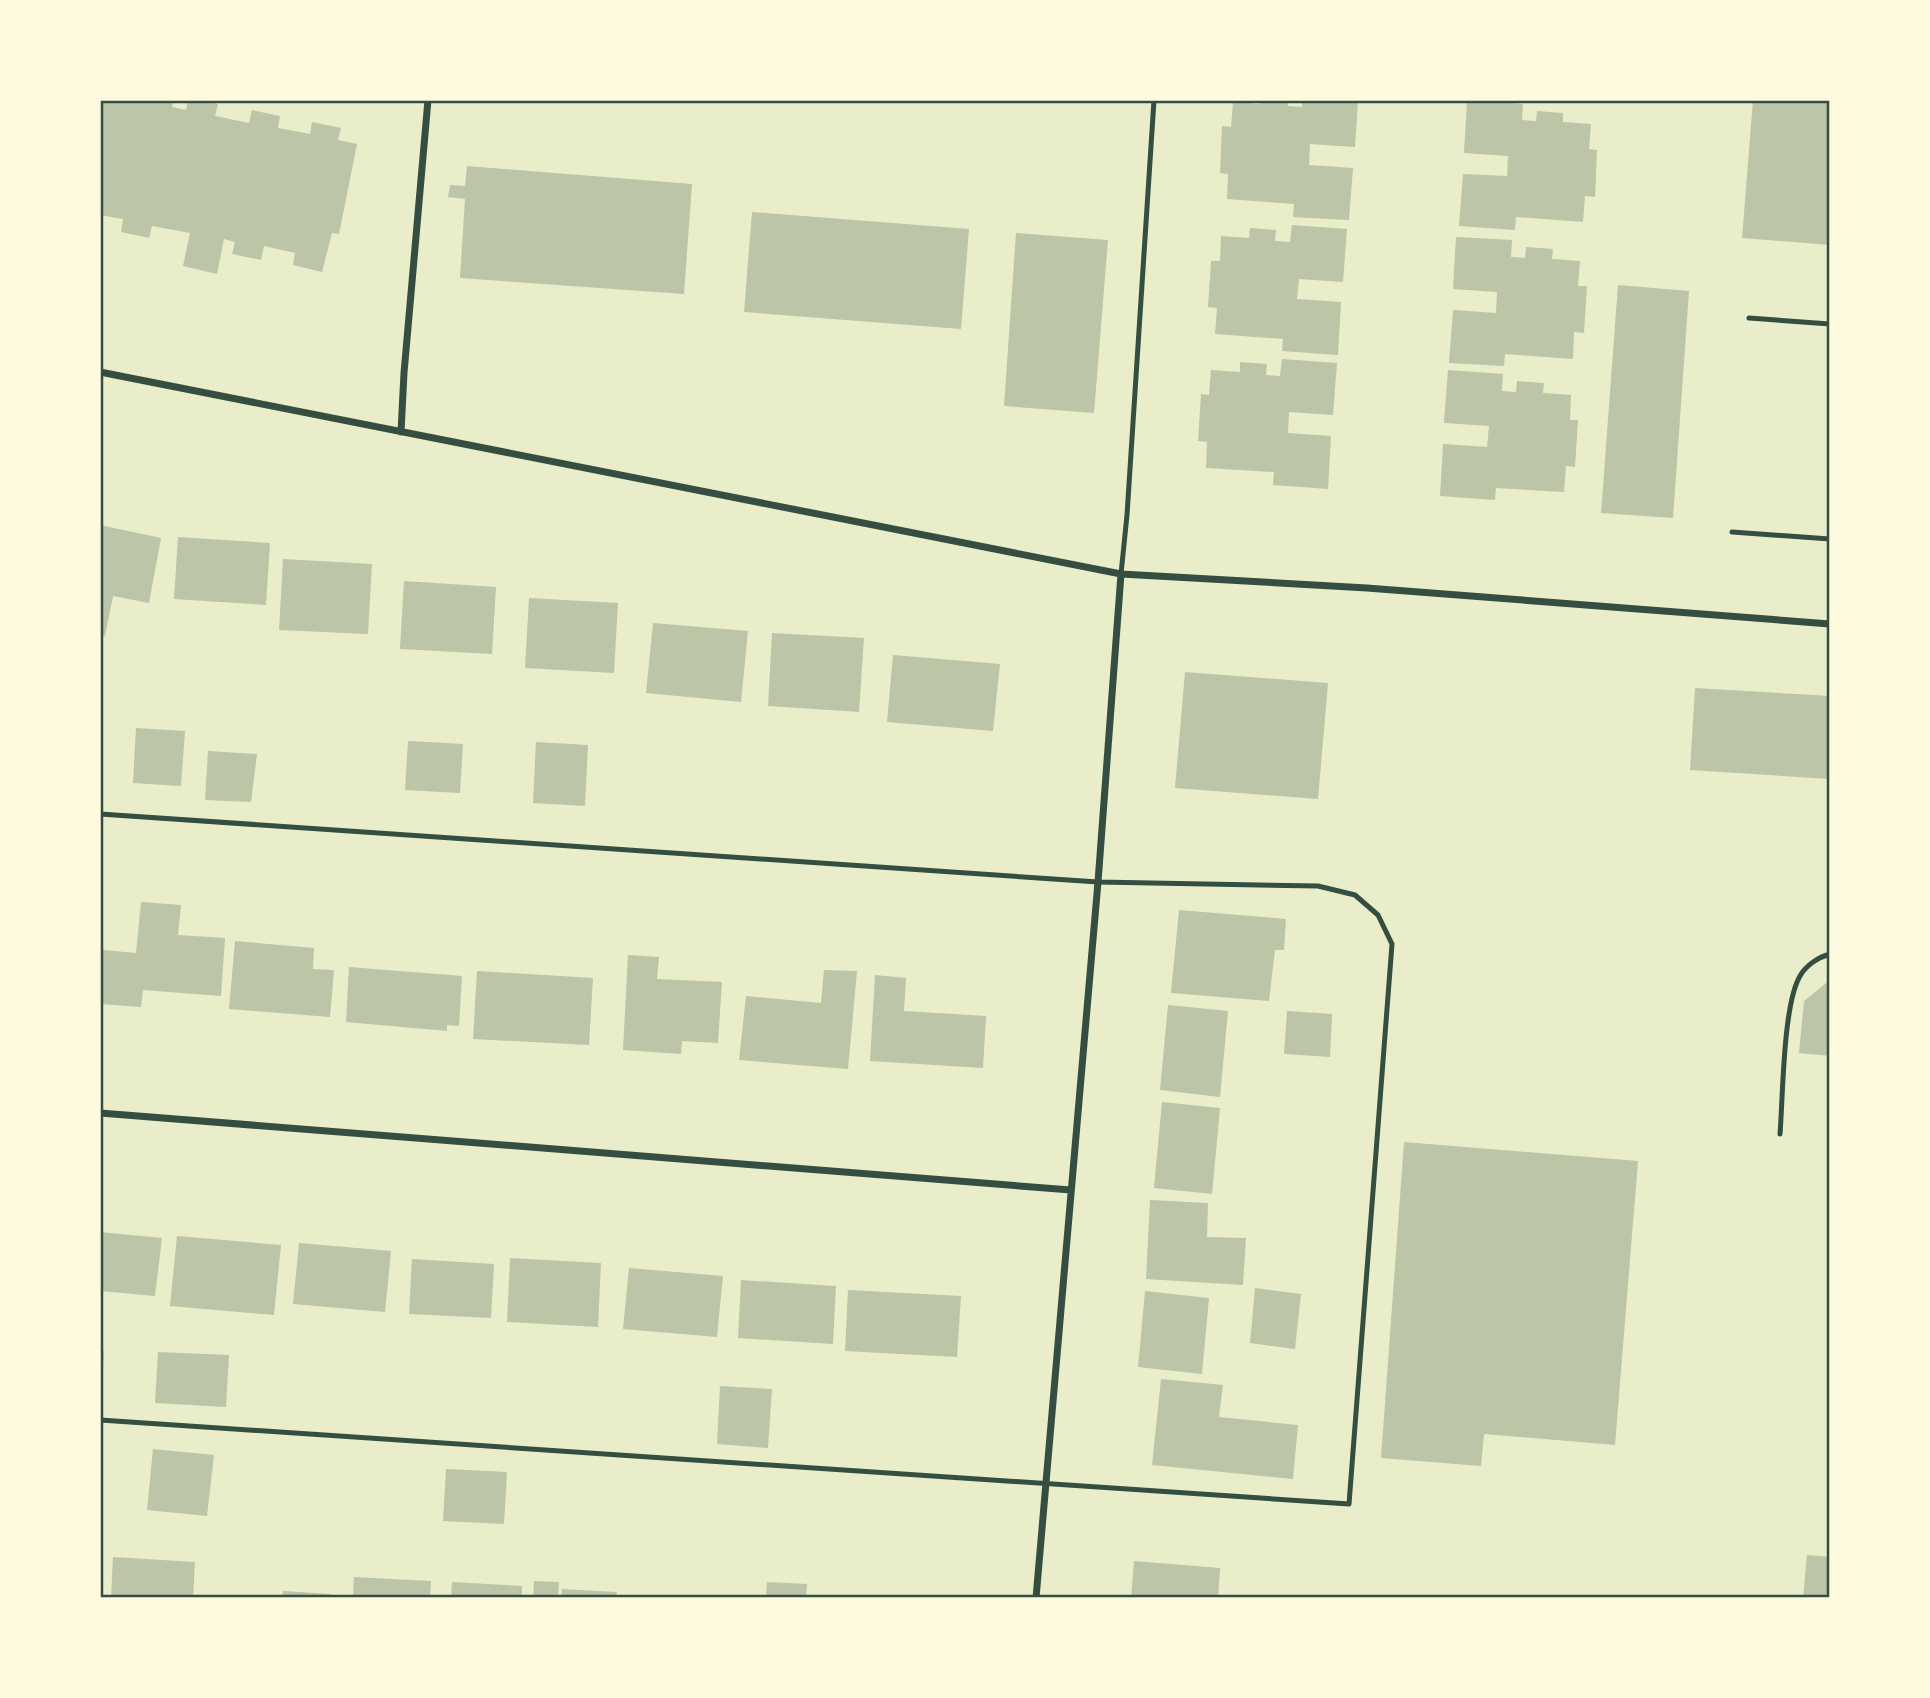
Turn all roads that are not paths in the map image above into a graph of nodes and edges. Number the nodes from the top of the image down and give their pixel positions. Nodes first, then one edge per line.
1 (428, 100) edge
2 (1154, 100) edge
3 (1749, 318) dead end
4 (1830, 324) edge
5 (100, 372) edge
6 (401, 432) junction
7 (1732, 532) dead end
8 (1830, 539) edge
9 (1121, 574) junction
10 (1830, 624) edge
11 (100, 814) edge
12 (1098, 882) junction
13 (1830, 954) edge
14 (100, 1112) edge
15 (1780, 1134) dead end
16 (1071, 1190) junction
17 (100, 1420) edge
18 (1045, 1484) junction
19 (1036, 1598) edge

1 - 6 street
2 - 9 lane
3 - 4 lane
5 - 6 street
6 - 9 street
7 - 8 lane
9 - 10 street
9 - 12 street
11 - 12 lane
12 - 16 street
12 - 18 lane
13 - 15 lane
14 - 16 street
16 - 18 street
17 - 18 lane
18 - 19 street

